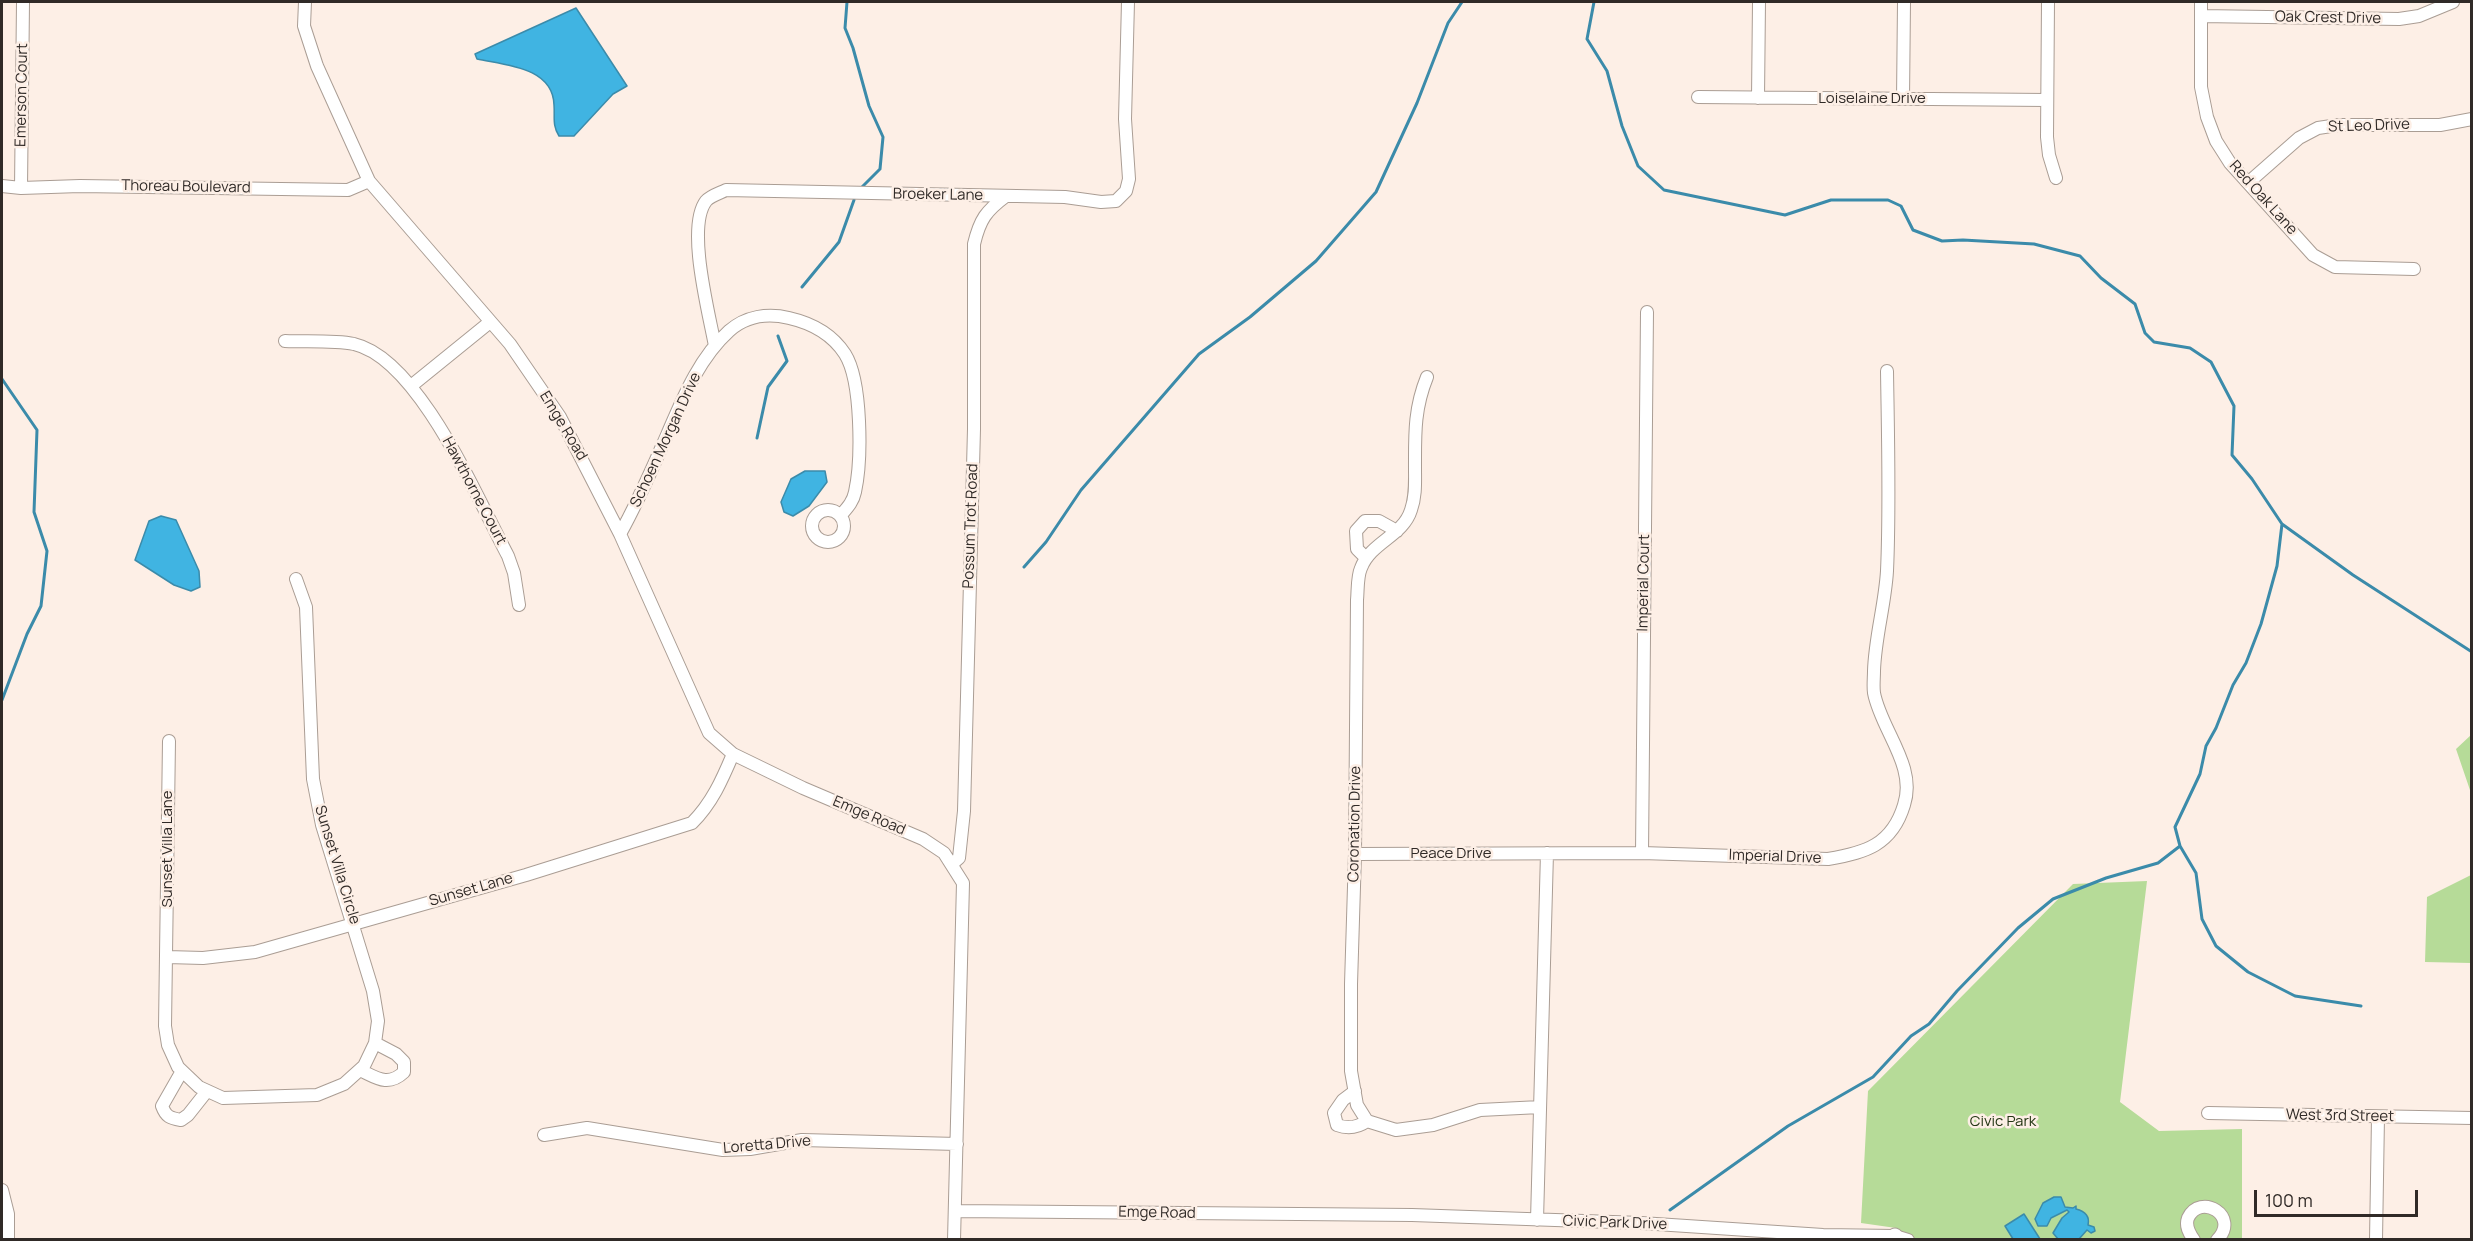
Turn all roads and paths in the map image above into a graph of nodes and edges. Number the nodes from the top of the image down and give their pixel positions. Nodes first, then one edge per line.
1 (23, 2) edge
2 (305, 2) edge
3 (1128, 2) edge
4 (1759, 2) edge
5 (1904, 2) edge
6 (2048, 2) edge
7 (2201, 2) edge
8 (2453, 2) edge
9 (2200, 16) junction
10 (1698, 97) dead end
11 (1758, 98) junction
12 (1903, 99) junction
13 (2047, 100) junction
14 (2472, 119) edge
15 (2056, 178) dead end
16 (369, 181) junction
17 (2248, 182) junction
18 (2, 186) edge
19 (21, 188) junction
20 (1006, 196) junction
21 (2414, 269) dead end
22 (1647, 312) dead end
23 (490, 322) junction
24 (285, 341) dead end
25 (715, 346) junction
26 (1887, 371) dead end
27 (1427, 377) dead end
28 (411, 386) junction
29 (841, 515) dead end
30 (1397, 531) junction
31 (620, 534) junction
32 (1366, 558) junction
33 (296, 579) dead end
34 (519, 605) dead end
35 (169, 741) dead end
36 (734, 754) junction
37 (1547, 853) junction
38 (1642, 853) junction
39 (1355, 854) junction
40 (952, 864) junction
41 (354, 924) junction
42 (167, 957) junction
43 (375, 1043) junction
44 (360, 1070) junction
45 (182, 1071) junction
46 (207, 1090) junction
47 (1355, 1091) junction
48 (1540, 1107) junction
49 (2208, 1113) dead end
50 (2378, 1117) junction
51 (2472, 1118) edge
52 (1367, 1120) junction
53 (544, 1135) dead end
54 (957, 1144) junction
55 (2, 1190) edge
56 (956, 1211) junction
57 (1537, 1220) junction
58 (1899, 1238) edge
59 (2223, 1238) edge
60 (8, 1239) edge
61 (954, 1239) edge
62 (2194, 1239) edge
63 (2376, 1239) edge

1 - 19 street, Emerson Court
2 - 16 street, Emge Road
3 - 20 street, Broeker Lane
4 - 11 street
5 - 12 street
6 - 13 street
7 - 9 street, Red Oak Lane
8 - 9 street, Oak Crest Drive
9 - 17 street, Red Oak Lane
10 - 11 street, Loiselaine Drive
11 - 12 street, Loiselaine Drive
12 - 13 street, Loiselaine Drive
13 - 15 street
14 - 17 street, St Leo Drive
16 - 19 street, Thoreau Boulevard
16 - 23 street, Emge Road
17 - 21 street, Red Oak Lane
18 - 19 street, Thoreau Boulevard
20 - 25 street, Broeker Lane
20 - 40 street, Possum Trot Road
22 - 38 street, Imperial Court
23 - 28 street
23 - 31 street, Emge Road
24 - 28 street, Hawthorne Court
25 - 29 street, Schoen Morgan Drive
25 - 31 street, Schoen Morgan Drive
26 - 38 street, Imperial Drive
27 - 30 street
28 - 34 street, Hawthorne Court
30 - 32 street
30 - 32 street
31 - 36 street, Emge Road
32 - 39 street, Coronation Drive
33 - 41 street, Sunset Villa Circle
35 - 42 street, Sunset Villa Lane
36 - 40 street, Emge Road
36 - 41 street, Sunset Lane
37 - 38 street, Imperial Drive
37 - 39 street, Peace Drive
37 - 48 street
39 - 47 street, Coronation Drive
40 - 54 street, Emge Road
41 - 42 street, Sunset Lane
41 - 43 street, Sunset Villa Circle
42 - 45 street, Sunset Villa Circle
43 - 44 street, Sunset Villa Circle
43 - 44 street
44 - 46 street, Sunset Villa Circle
45 - 46 street, Sunset Villa Circle
45 - 46 street
47 - 52 street, Coronation Drive
47 - 52 street
48 - 52 street
48 - 57 street
49 - 50 street, West 3rd Street
50 - 51 street, West 3rd Street
50 - 63 street
53 - 54 street, Loretta Drive
54 - 56 street, Emge Road
55 - 60 street
56 - 57 street, Emge Road
56 - 61 street
57 - 58 street, Civic Park Drive
59 - 62 street

